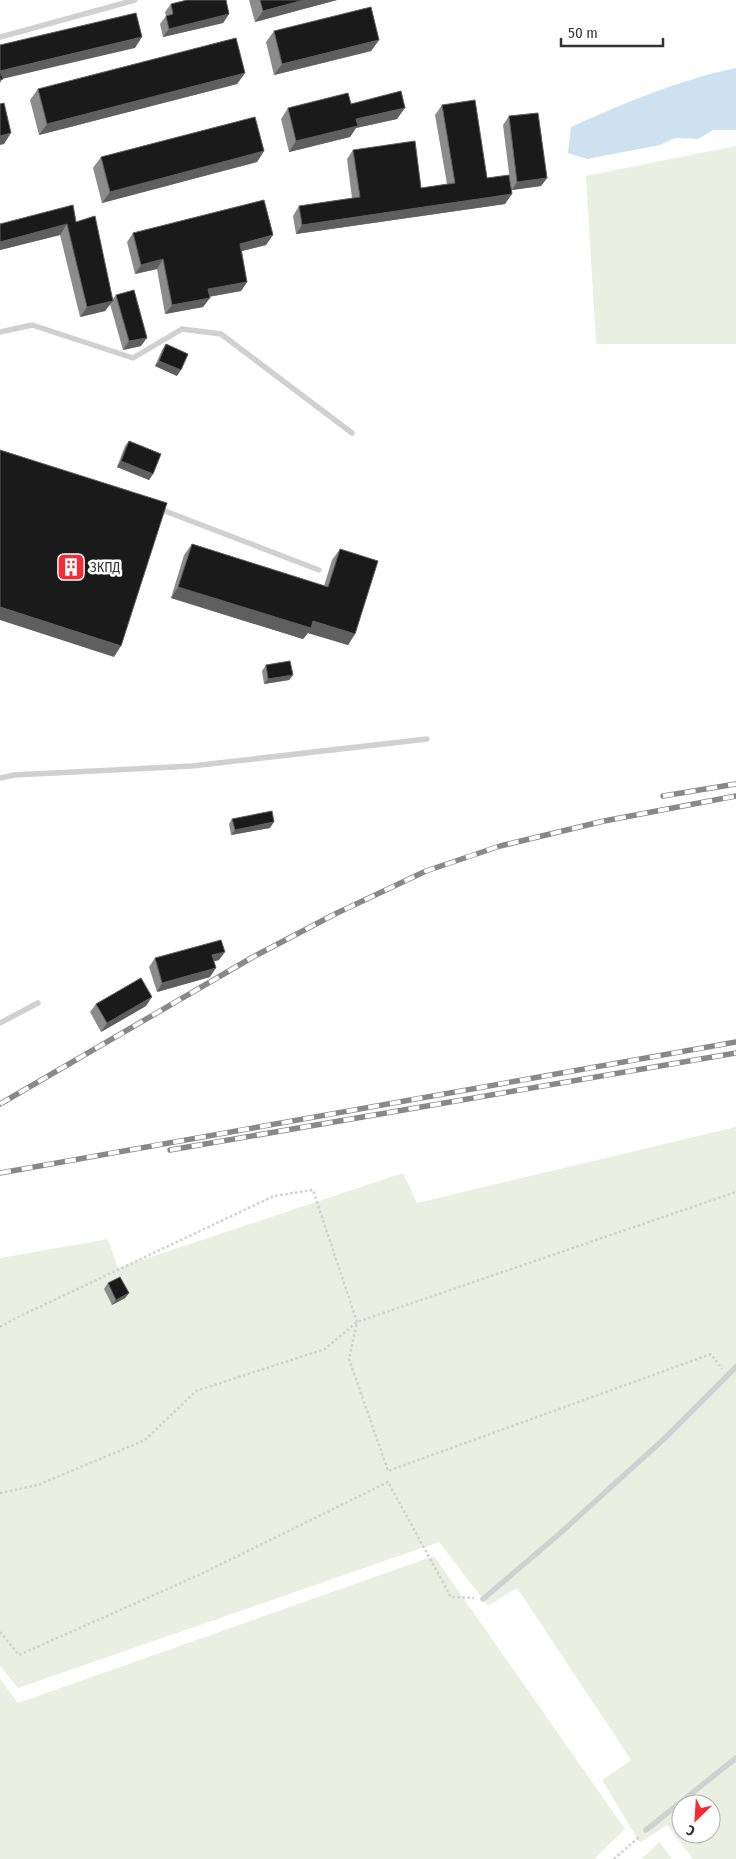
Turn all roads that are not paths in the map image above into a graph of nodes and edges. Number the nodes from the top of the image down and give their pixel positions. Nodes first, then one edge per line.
1 (135, 0) edge
2 (0, 37) edge
3 (0, 332) edge
4 (352, 434) dead end
5 (149, 505) edge
6 (319, 570) dead end
7 (427, 739) dead end
8 (0, 778) edge
9 (38, 1003) dead end
10 (0, 1023) edge
11 (736, 1367) edge
12 (483, 1599) road end
13 (736, 1758) edge
14 (646, 1830) road end

1 - 2 lane
3 - 4 lane
5 - 6 lane
7 - 8 lane
9 - 10 lane
11 - 12 lane
13 - 14 lane

